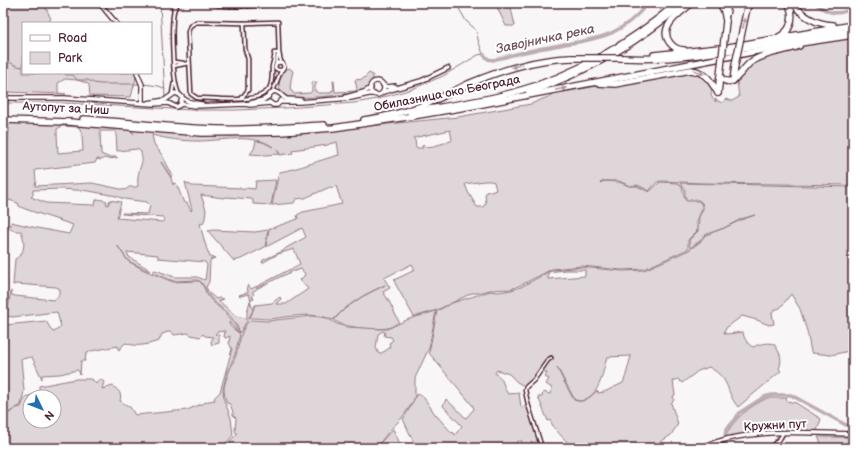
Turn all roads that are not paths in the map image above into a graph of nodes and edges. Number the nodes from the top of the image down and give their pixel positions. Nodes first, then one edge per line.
1 (97, 3) edge
2 (173, 3) edge
3 (176, 3) edge
4 (677, 3) edge
5 (684, 3) edge
6 (692, 3) edge
7 (720, 3) edge
8 (728, 3) edge
9 (752, 3) edge
10 (790, 3) edge
11 (747, 6) edge
12 (174, 10) junction
13 (115, 22) edge
14 (726, 22) junction
15 (244, 23) junction
16 (853, 25) edge
17 (841, 26) junction
18 (853, 30) edge
19 (853, 35) edge
20 (774, 38) junction
21 (809, 42) junction
22 (694, 51) junction
23 (279, 53) junction
24 (630, 58) junction
25 (174, 62) junction
26 (190, 63) junction
27 (279, 63) junction
28 (184, 64) junction
29 (174, 66) junction
30 (448, 68) dead end
31 (277, 70) junction
32 (281, 70) junction
33 (137, 74) edge
34 (720, 77) junction
35 (175, 80) junction
36 (277, 80) junction
37 (733, 81) junction
38 (592, 83) junction
39 (277, 84) junction
40 (383, 85) junction
41 (400, 87) junction
42 (371, 88) junction
43 (273, 92) junction
44 (278, 92) junction
45 (383, 92) junction
46 (179, 94) junction
47 (374, 94) junction
48 (171, 96) junction
49 (282, 96) junction
50 (268, 97) junction
51 (3, 98) edge
52 (182, 98) junction
53 (343, 98) junction
54 (509, 98) junction
55 (241, 99) junction
56 (304, 101) junction
57 (281, 102) junction
58 (142, 103) junction
59 (148, 103) junction
60 (270, 103) junction
61 (181, 104) junction
62 (245, 104) junction
63 (171, 105) junction
64 (204, 105) junction
65 (3, 117) edge
66 (3, 120) edge
67 (366, 120) junction
68 (128, 125) junction
69 (135, 126) junction
70 (551, 358) dead end
71 (783, 433) junction
72 (853, 434) edge
73 (542, 448) edge
74 (700, 448) edge
75 (770, 448) edge

1 - 13 street
2 - 12 street
3 - 12 street
4 - 67 highway, Обилазница око Београда
5 - 54 highway, Обилазница око Београда
6 - 22 highway
7 - 14 highway
8 - 14 highway
9 - 11 highway
10 - 17 highway
10 - 20 highway
37 -> 11 highway, bridge
12 - 25 street
14 - 34 highway, bridge
15 - 23 street
15 - 26 street
15 - 55 street
16 - 17 highway
17 - 20 highway
18 - 24 highway
19 - 21 highway
20 - 22 highway
21 - 37 highway
21 - 38 highway
22 - 24 highway
23 - 27 street
23 - 55 street
24 -> 67 highway, bridge
25 - 28 street
25 - 29 street
26 - 28 street
26 - 55 street
27 - 31 street
27 - 32 street
28 - 29 street
29 - 35 street
30 - 41 street
31 - 32 street
31 - 36 street
32 - 36 street
33 - 58 street
34 - 37 highway
38 -> 34 highway
35 - 46 street
35 - 48 street
36 - 39 street
54 -> 38 highway
39 - 43 street
39 - 44 street
40 - 41 street
40 - 42 street
40 - 45 street
41 - 45 street
42 - 47 street
42 - 53 street
43 - 44 street
43 - 50 street
44 - 49 street
45 - 47 street
46 - 48 street
46 - 52 street
47 - 53 street
48 - 59 street
48 - 63 street
49 - 56 street
49 - 57 street
50 - 60 street
50 - 62 street
51 - 58 street
52 - 61 street
52 - 64 street
53 - 56 street
54 - 69 highway
56 - 57 street
57 - 60 street
58 - 59 street
59 - 63 street
60 - 62 street
61 - 63 street
61 - 64 street
62 - 64 street
65 - 68 highway, Аутопут за Ниш
66 - 68 highway, Аутопут за Ниш
67 - 69 highway
68 - 69 highway
70 - 73 street
71 - 72 street, Кружни пут
71 - 74 street, Кружни пут
71 - 75 street

